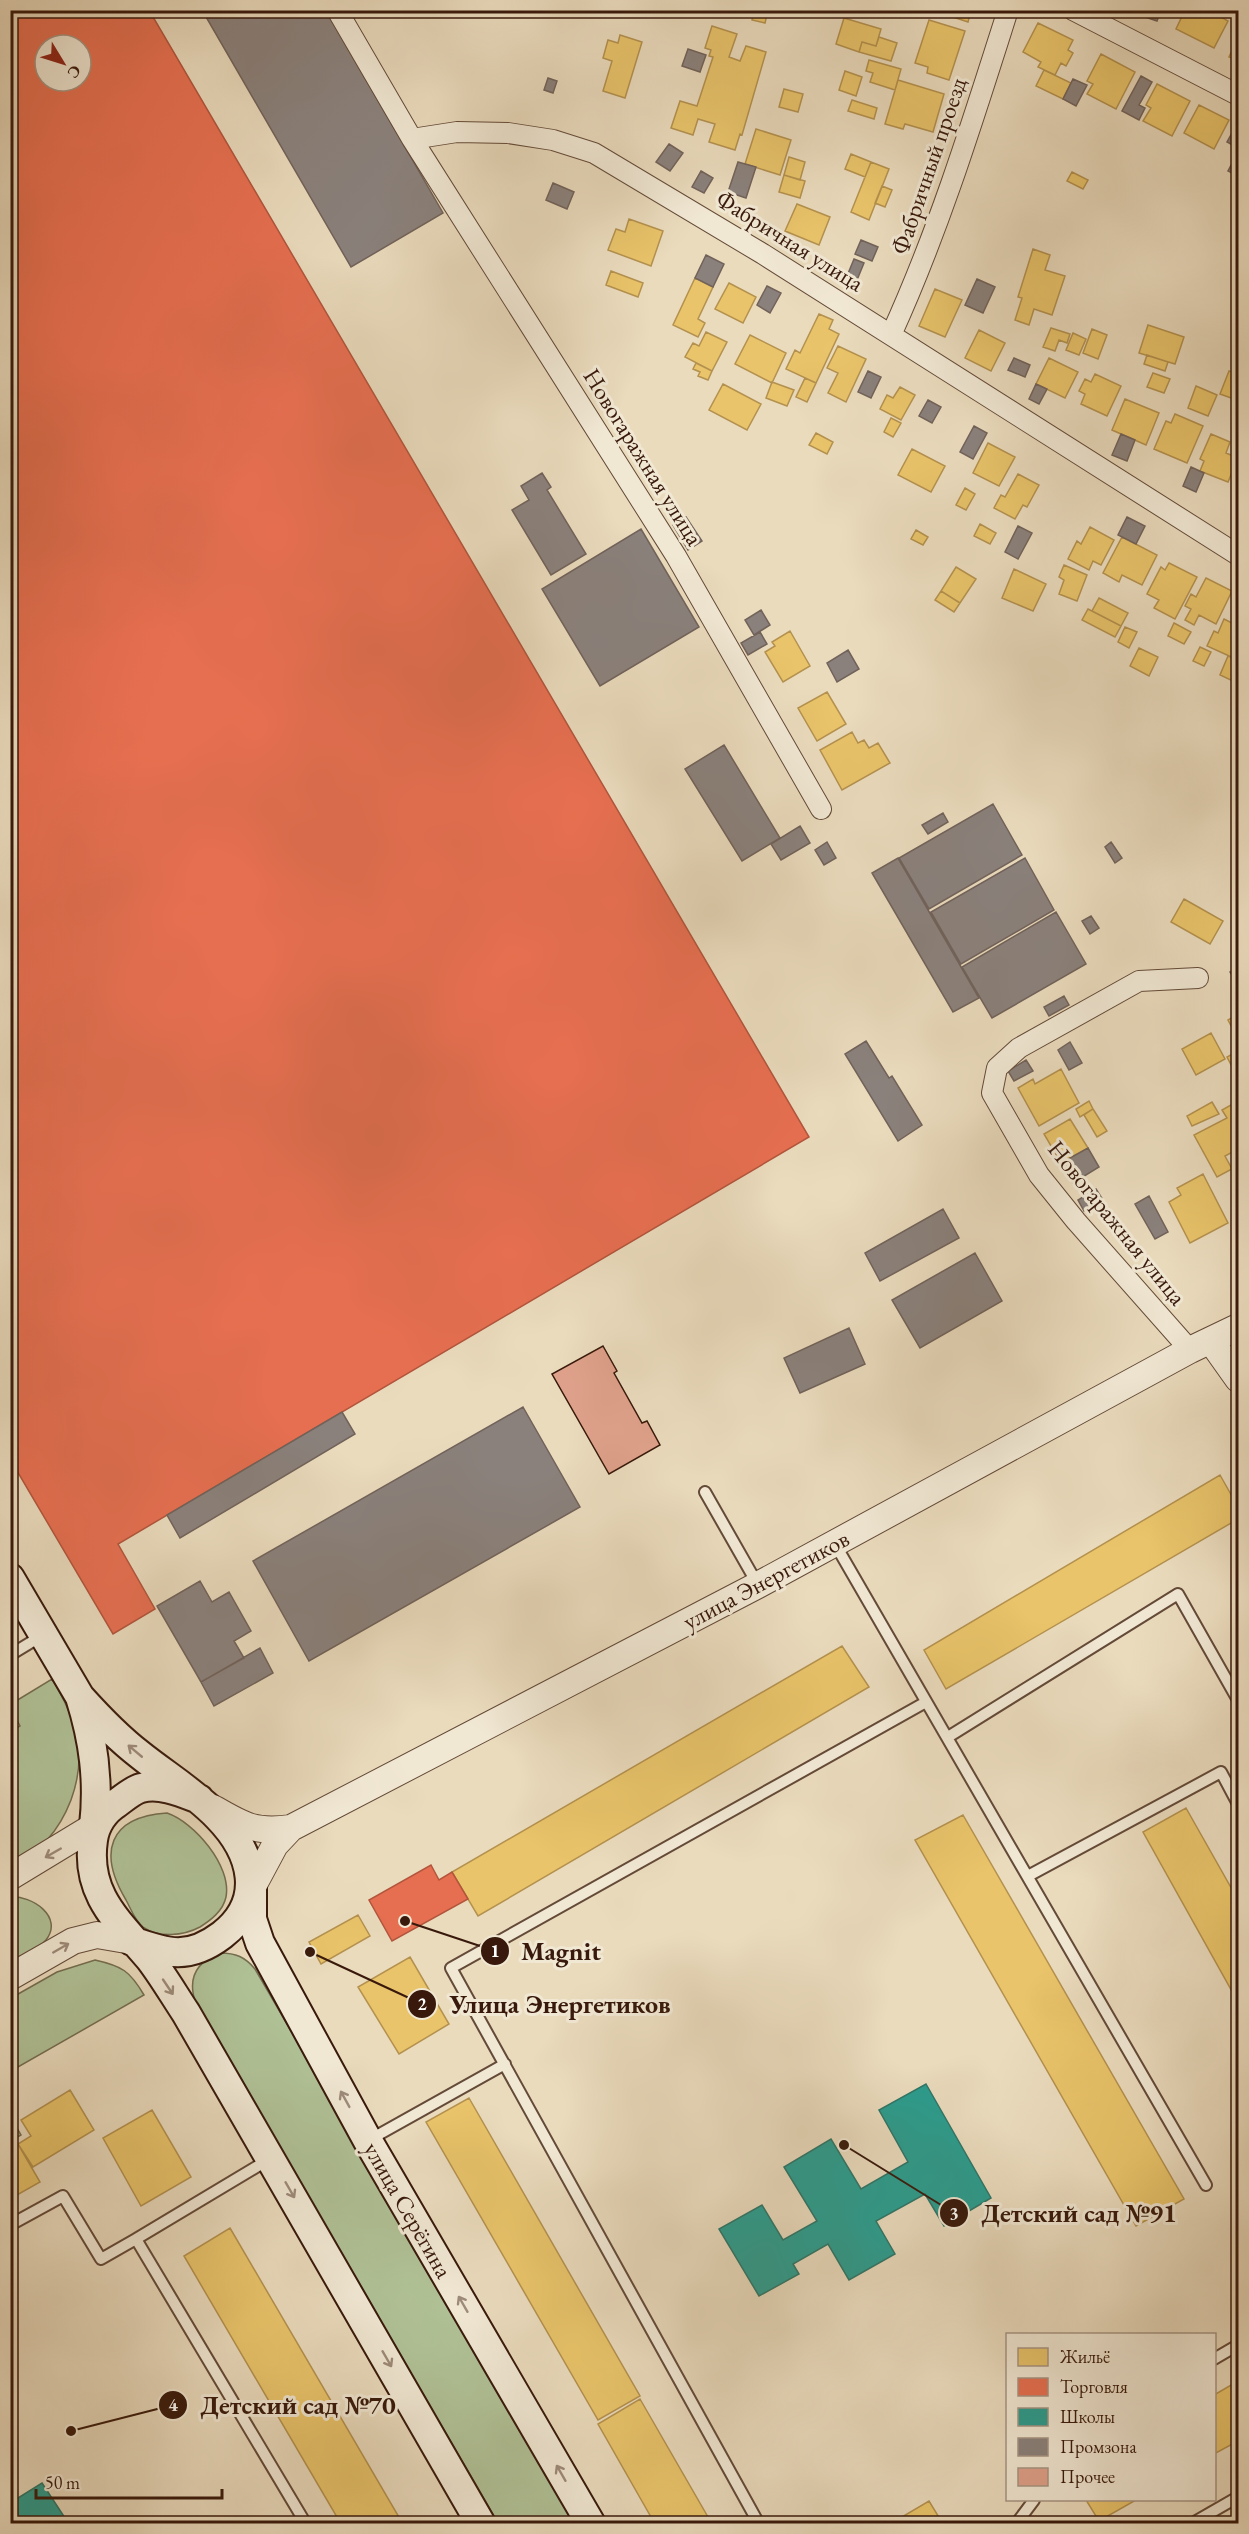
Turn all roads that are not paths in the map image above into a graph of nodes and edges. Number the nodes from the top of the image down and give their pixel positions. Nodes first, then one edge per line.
1 (337, 10) edge
2 (1008, 10) edge
3 (1073, 10) edge
4 (1239, 95) edge
5 (412, 139) junction
6 (891, 335) junction
7 (1239, 555) edge
8 (821, 809) dead end
9 (1198, 978) dead end
10 (1239, 1327) edge
11 (1200, 1346) junction
12 (1239, 1379) edge
13 (705, 1492) dead end
14 (835, 1544) junction
15 (10, 1578) edge
16 (758, 1585) junction
17 (44, 1635) junction
18 (10, 1655) edge
19 (80, 1697) junction
20 (1239, 1700) edge
21 (926, 1702) junction
22 (948, 1737) junction
23 (199, 1799) junction
24 (1239, 1804) edge
25 (94, 1826) junction
26 (291, 1828) junction
27 (1028, 1876) junction
28 (10, 1877) edge
29 (252, 1888) junction
30 (132, 1941) junction
31 (10, 1977) edge
32 (505, 2064) junction
33 (368, 2141) junction
34 (272, 2158) junction
35 (1206, 2185) dead end
36 (10, 2225) edge
37 (136, 2239) junction
38 (1239, 2345) edge
39 (1216, 2358) edge
40 (1239, 2497) edge
41 (1032, 2501) edge
42 (306, 2523) edge
43 (481, 2523) edge
44 (591, 2523) edge
45 (759, 2523) edge
46 (1016, 2523) edge
47 (1191, 2523) edge

1 - 5 street
2 - 6 street, Фабричный проезд
3 - 4 street
5 - 6 street, Фабричная улица
5 - 8 street, Новогаражная улица
6 - 7 street, Фабричная улица
9 - 11 street, Новогаражная улица
10 - 11 street, улица Энергетиков
11 - 12 street
11 - 14 street, улица Энергетиков
13 - 16 lane
14 - 16 street, улица Энергетиков
14 - 21 lane
15 - 17 main road
16 - 26 street, улица Энергетиков
17 - 18 lane
17 - 19 main road
23 -> 19 main road
19 - 25 main road
20 - 22 lane
21 - 22 lane
21 - 32 lane
22 - 27 lane
23 - 25 main road
23 - 26 street
23 - 29 main road
24 - 27 lane
25 -> 28 street
25 - 30 main road
26 - 29 street
27 - 35 lane
29 - 30 main road
33 -> 29 main road, улица Серёгина
31 -> 30 street
30 -> 34 main road
32 - 33 lane
32 - 45 lane
44 -> 33 main road, улица Серёгина
34 - 37 lane
34 -> 43 main road
36 - 37 lane
37 - 42 lane
38 - 39 lane
40 - 47 lane
41 - 46 lane

